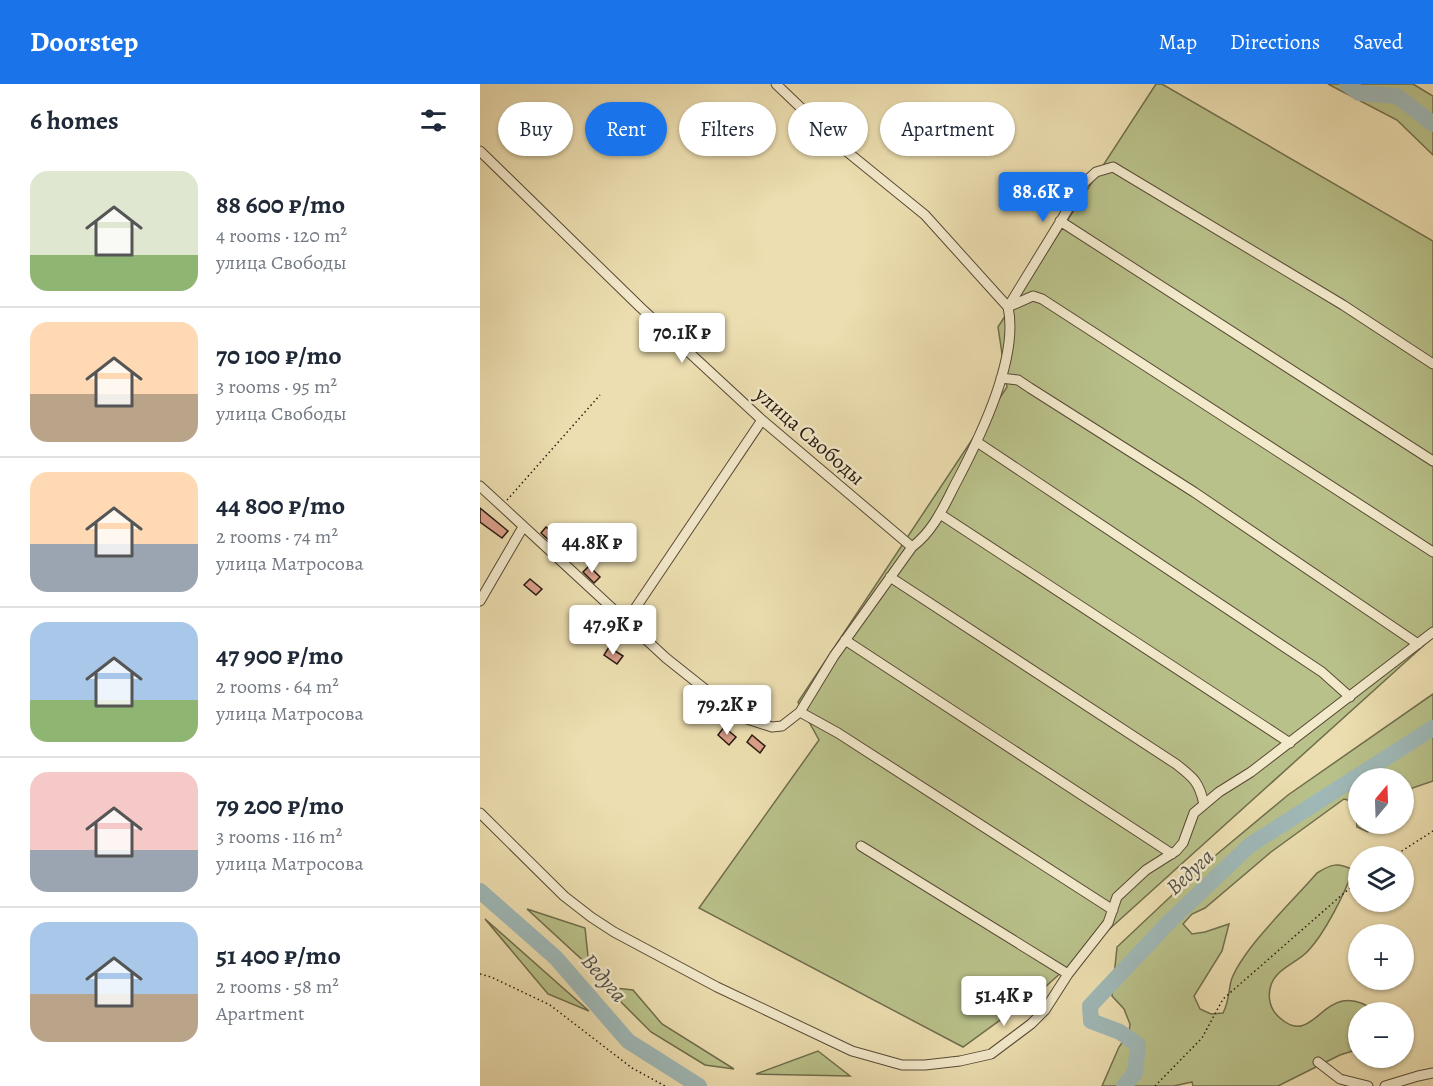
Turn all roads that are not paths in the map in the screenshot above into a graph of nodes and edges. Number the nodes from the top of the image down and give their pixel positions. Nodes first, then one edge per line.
1 (776, 84) edge
2 (480, 151) edge
3 (1060, 221) junction
4 (1008, 307) junction
5 (1433, 364) edge
6 (1001, 378) junction
7 (762, 420) junction
8 (977, 442) junction
9 (1433, 461) edge
10 (480, 486) edge
11 (940, 514) junction
12 (523, 527) junction
13 (912, 547) junction
14 (1433, 552) edge
15 (890, 577) junction
16 (480, 601) edge
17 (626, 622) junction
18 (1433, 633) edge
19 (845, 640) junction
20 (1418, 644) junction
21 (1350, 697) junction
22 (800, 712) junction
23 (1290, 742) junction
24 (1204, 804) junction
25 (480, 813) edge
26 (861, 846) dead end
27 (1172, 854) junction
28 (1113, 910) junction
29 (1068, 974) junction
30 (1318, 1062) dead end
31 (1433, 1073) edge
32 (1368, 1086) edge
33 (1385, 1086) edge

1 - 4 street
2 - 7 street, улица Свободы
3 - 4 street
3 - 5 street
3 - 9 street
4 - 6 street
4 - 14 street
6 - 8 street
6 - 20 street
7 - 13 street, улица Свободы
7 - 17 street
8 - 11 street
8 - 21 street
10 - 12 street
11 - 13 street
11 - 23 street
12 - 16 street
12 - 17 street
13 - 15 street
15 - 19 street
15 - 24 street
17 - 22 street
18 - 20 street
19 - 22 street
19 - 27 street
20 - 21 street
21 - 23 street
22 - 28 street
23 - 24 street
24 - 27 street
25 - 29 street
26 - 29 street
27 - 28 street
28 - 29 street
30 - 32 street
31 - 33 street

